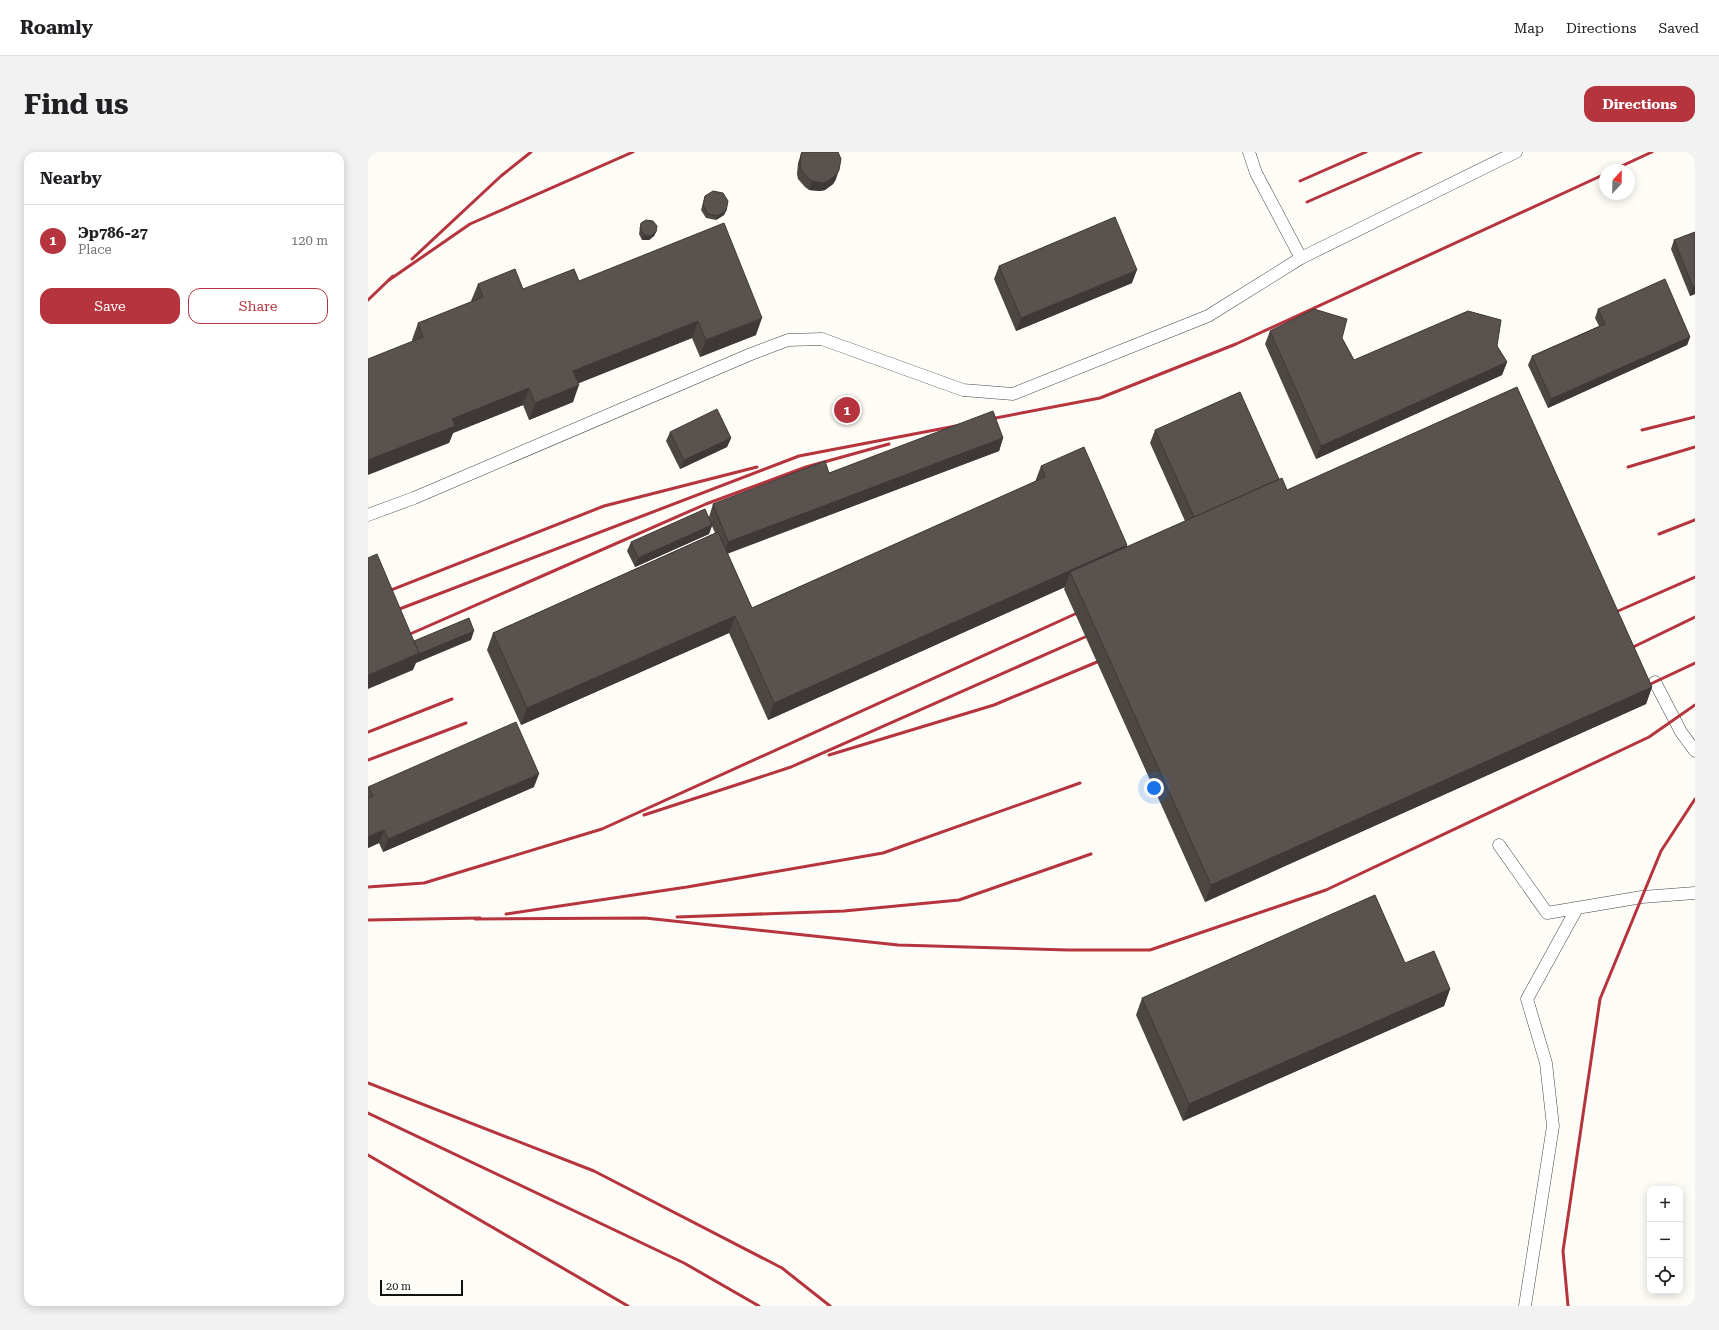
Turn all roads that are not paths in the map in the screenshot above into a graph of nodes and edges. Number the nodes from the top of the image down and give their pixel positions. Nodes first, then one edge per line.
1 (1248, 152) edge
2 (1516, 152) edge
3 (1301, 258) junction
4 (368, 515) edge
5 (1655, 682) dead end
6 (1695, 752) edge
7 (1499, 846) dead end
8 (1695, 893) edge
9 (1576, 910) junction
10 (1525, 1306) edge

1 - 3 lane
2 - 3 lane
3 - 4 lane
5 - 6 lane
7 - 9 lane
8 - 9 lane
9 - 10 lane

